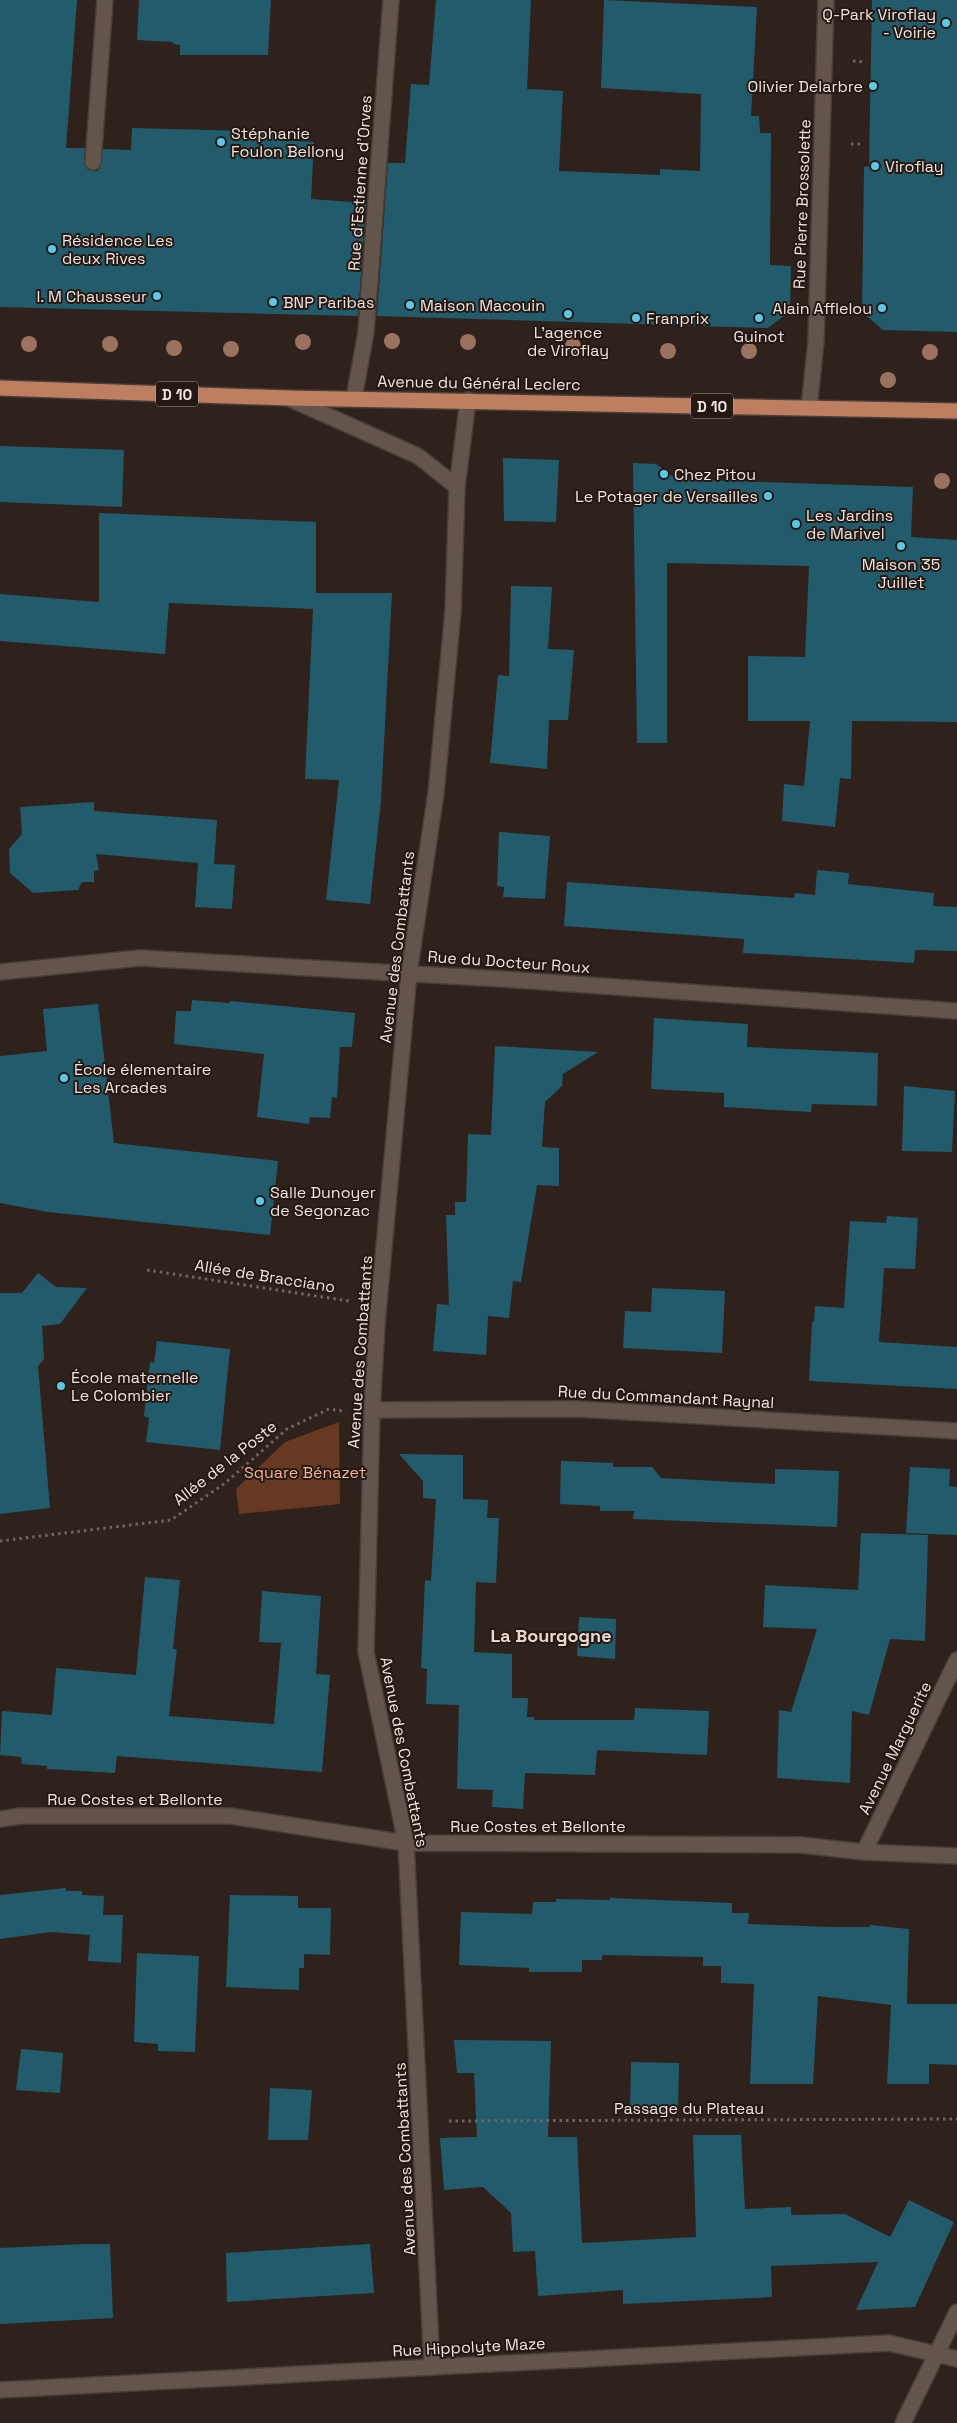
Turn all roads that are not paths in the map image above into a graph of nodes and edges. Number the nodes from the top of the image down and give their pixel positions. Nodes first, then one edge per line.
1 (104, 0) edge
2 (391, 0) edge
3 (826, 0) edge
4 (94, 162) dead end
5 (0, 388) edge
6 (288, 398) junction
7 (354, 398) junction
8 (468, 400) junction
9 (809, 408) junction
10 (957, 411) edge
11 (456, 487) junction
12 (0, 972) edge
13 (409, 973) junction
14 (957, 1011) edge
15 (372, 1413) junction
16 (957, 1431) edge
17 (957, 1660) edge
18 (0, 1819) edge
19 (406, 1843) junction
20 (864, 1852) junction
21 (957, 1856) edge
22 (957, 2312) edge
23 (938, 2355) junction
24 (957, 2359) edge
25 (432, 2367) junction
26 (0, 2390) edge
27 (903, 2423) edge

1 - 4 street
2 - 7 street, Rue d'Estienne d'Orves
3 - 9 street, Rue Pierre Brossolette
5 - 6 main road, Avenue du Général Leclerc / D 10
6 - 7 main road, Avenue du Général Leclerc / D 10
6 - 11 street
7 - 8 main road, Avenue du Général Leclerc / D 10
8 - 9 main road, Avenue du Général Leclerc / D 10
8 - 11 street, Avenue des Combattants
9 - 10 main road, Avenue du Général Leclerc / D 10
11 - 13 street, Avenue des Combattants
12 - 13 street, Rue du Docteur Roux
13 - 14 street, Rue du Docteur Roux
13 - 15 street, Avenue des Combattants
15 - 16 street, Rue du Commandant Raynal
15 - 19 street, Avenue des Combattants
17 - 20 street, Avenue Marguerite
18 - 19 street, Rue Costes et Bellonte
19 - 20 street, Rue Costes et Bellonte
19 - 25 street, Avenue des Combattants
20 - 21 street, Rue Costes et Bellonte
22 - 23 street
23 - 24 street, Rue Hippolyte Maze
23 - 25 street, Rue Hippolyte Maze
23 - 27 street
25 - 26 street, Rue Hippolyte Maze

